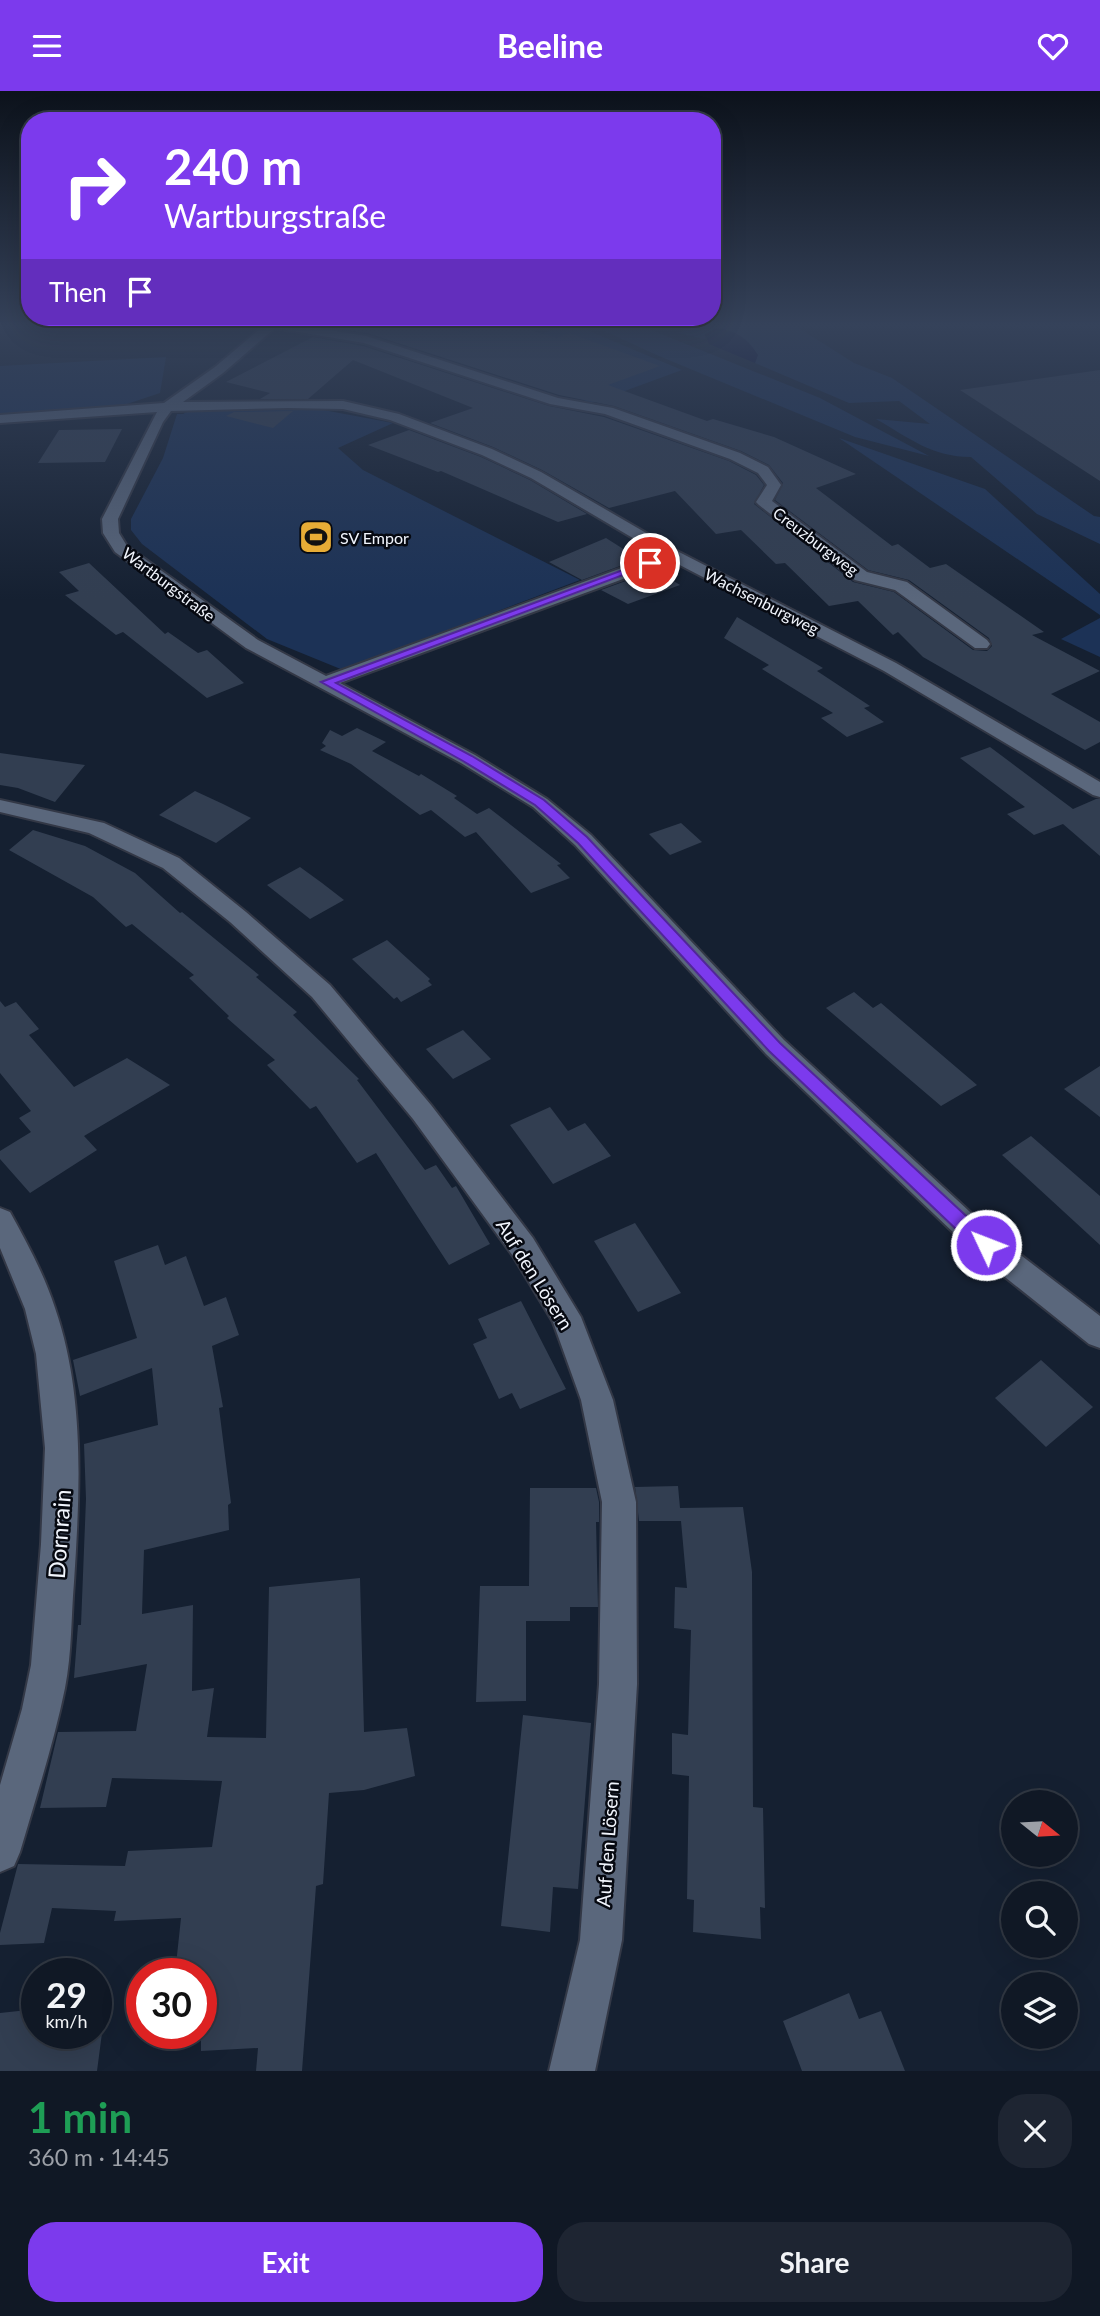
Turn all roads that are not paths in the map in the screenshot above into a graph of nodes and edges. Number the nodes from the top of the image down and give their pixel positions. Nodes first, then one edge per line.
1 (50, 415) edge
2 (161, 415) edge
3 (388, 415) edge
4 (621, 415) edge
5 (0, 419) edge
6 (673, 555) junction
7 (981, 644) dead end
8 (327, 682) junction
9 (1100, 792) edge
10 (0, 806) edge
11 (0, 1220) edge
12 (1100, 1334) edge
13 (0, 1853) edge
14 (572, 2071) edge

1 - 5 street
2 - 8 street, Wartburgstraße
3 - 6 street, Wachsenburgweg
4 - 7 street, Creuzburgweg
6 - 8 street
6 - 9 street, Wachsenburgweg
8 - 12 street, Wartburgstraße
10 - 14 street, Auf den Lösern
11 - 13 street, Dornrain

